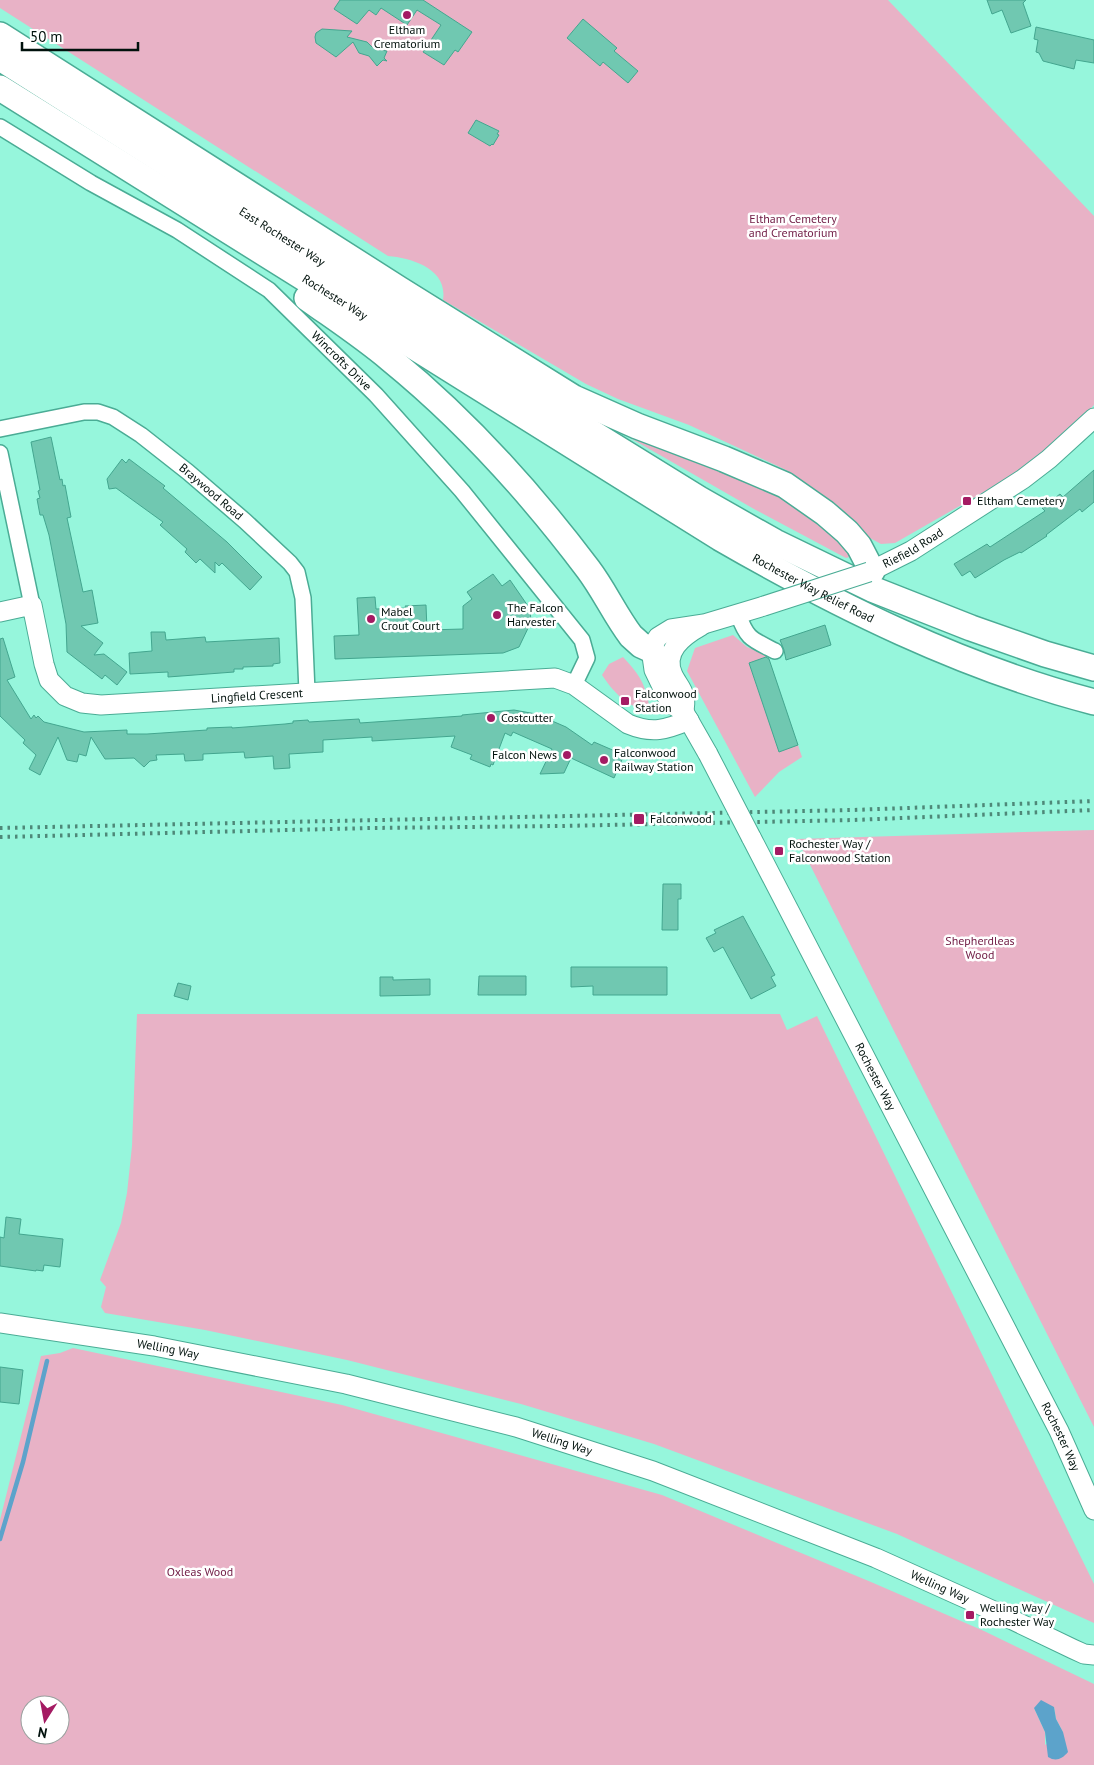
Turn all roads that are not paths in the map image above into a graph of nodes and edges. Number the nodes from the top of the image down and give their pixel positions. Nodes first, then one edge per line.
1 (0, 35) edge
2 (0, 58) edge
3 (0, 88) edge
4 (2, 132) edge
5 (116, 162) junction
6 (1094, 418) edge
7 (559, 424) junction
8 (0, 429) edge
9 (0, 453) edge
10 (870, 571) junction
11 (32, 605) junction
12 (0, 612) edge
13 (738, 614) junction
14 (704, 624) junction
15 (652, 650) junction
16 (775, 651) dead end
17 (1094, 668) edge
18 (574, 685) junction
19 (307, 692) junction
20 (1094, 702) edge
21 (686, 716) junction
22 (0, 1323) edge
23 (1094, 1510) edge
24 (1094, 1655) edge

1 - 10 highway
2 - 7 highway, East Rochester Way
3 - 5 highway
4 - 18 street, Wincrofts Drive
5 - 7 highway, Rochester Way
5 - 15 highway
6 - 10 street, Riefield Road
7 - 17 highway, Rochester Way Relief Road
7 - 20 highway, Rochester Way Relief Road
8 - 19 street, Braywood Road
9 - 11 street, Lingfield Crescent
10 - 13 street, Riefield Road, bridge
11 - 12 street
11 - 19 street, Lingfield Crescent
13 - 14 street, Riefield Road
13 - 16 street
14 - 15 street, Riefield Road
14 - 21 street, Riefield Road
15 - 21 street, Rochester Way
18 - 19 street, Lingfield Crescent
18 - 21 street, Lingfield Crescent
21 - 23 street, Rochester Way, bridge
22 - 24 street, Welling Way

